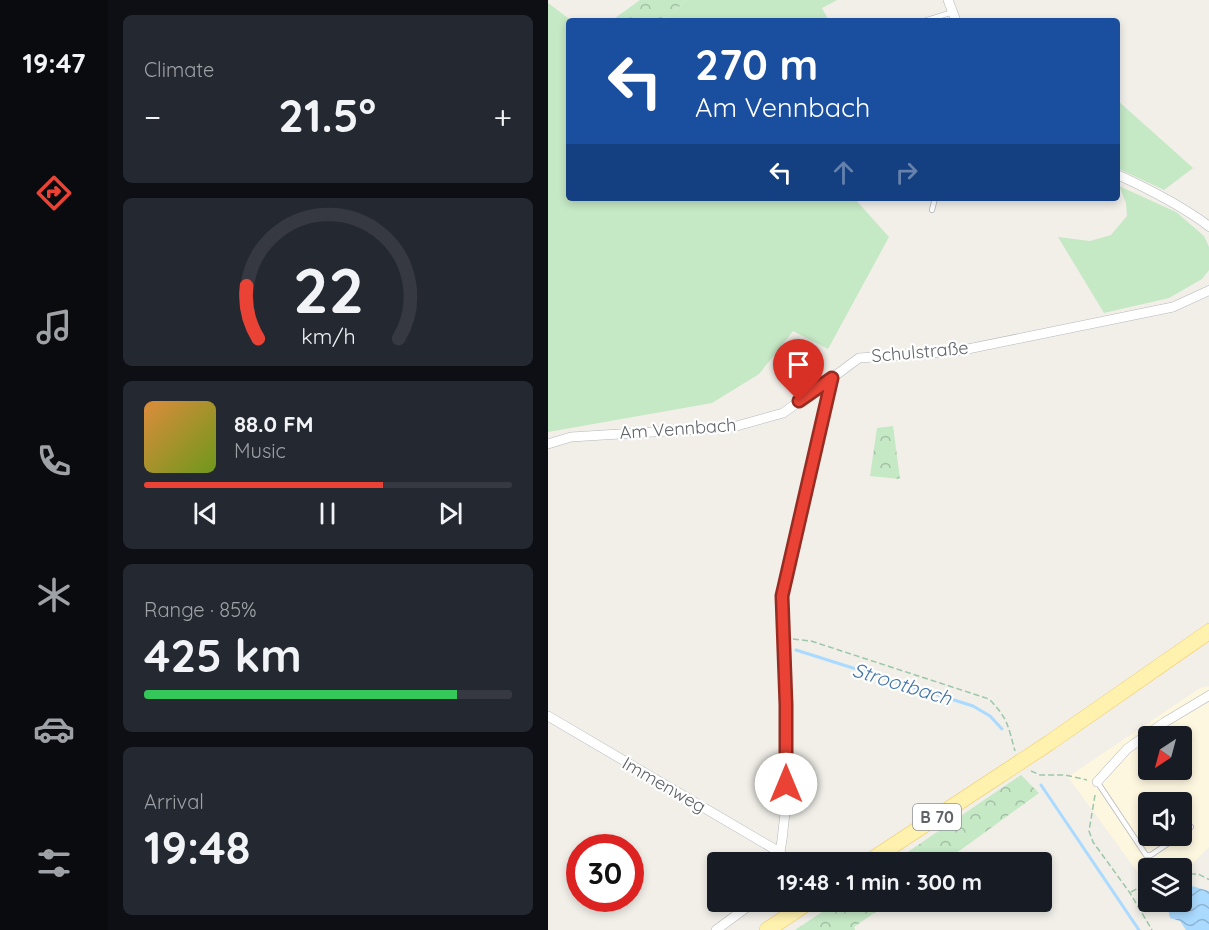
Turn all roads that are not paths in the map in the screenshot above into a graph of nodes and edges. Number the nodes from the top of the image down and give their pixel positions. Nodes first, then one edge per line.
1 (948, 0) edge
2 (954, 17) edge
3 (1120, 176) edge
4 (934, 201) edge
5 (932, 210) dead end
6 (1210, 227) edge
7 (1210, 290) edge
8 (832, 378) junction
9 (548, 444) edge
10 (1210, 631) edge
11 (1210, 695) edge
12 (548, 716) edge
13 (1097, 782) joint
14 (1138, 843) edge
15 (1140, 846) edge
16 (1164, 846) edge
17 (769, 852) edge
18 (780, 852) edge
19 (883, 852) edge
20 (740, 912) edge
21 (794, 912) edge
22 (716, 930) edge
23 (767, 930) edge

1 - 2 street
3 - 6 street
4 - 5 lane
7 - 8 street, Schulstraße
8 - 9 street, Am Vennbach
8 - 18 street
10 - 19 main road, B 70, bridge
11 - 13 street
12 - 17 street, Immenweg
13 - 14 lane
15 - 16 lane
20 - 22 street
21 - 23 main road

